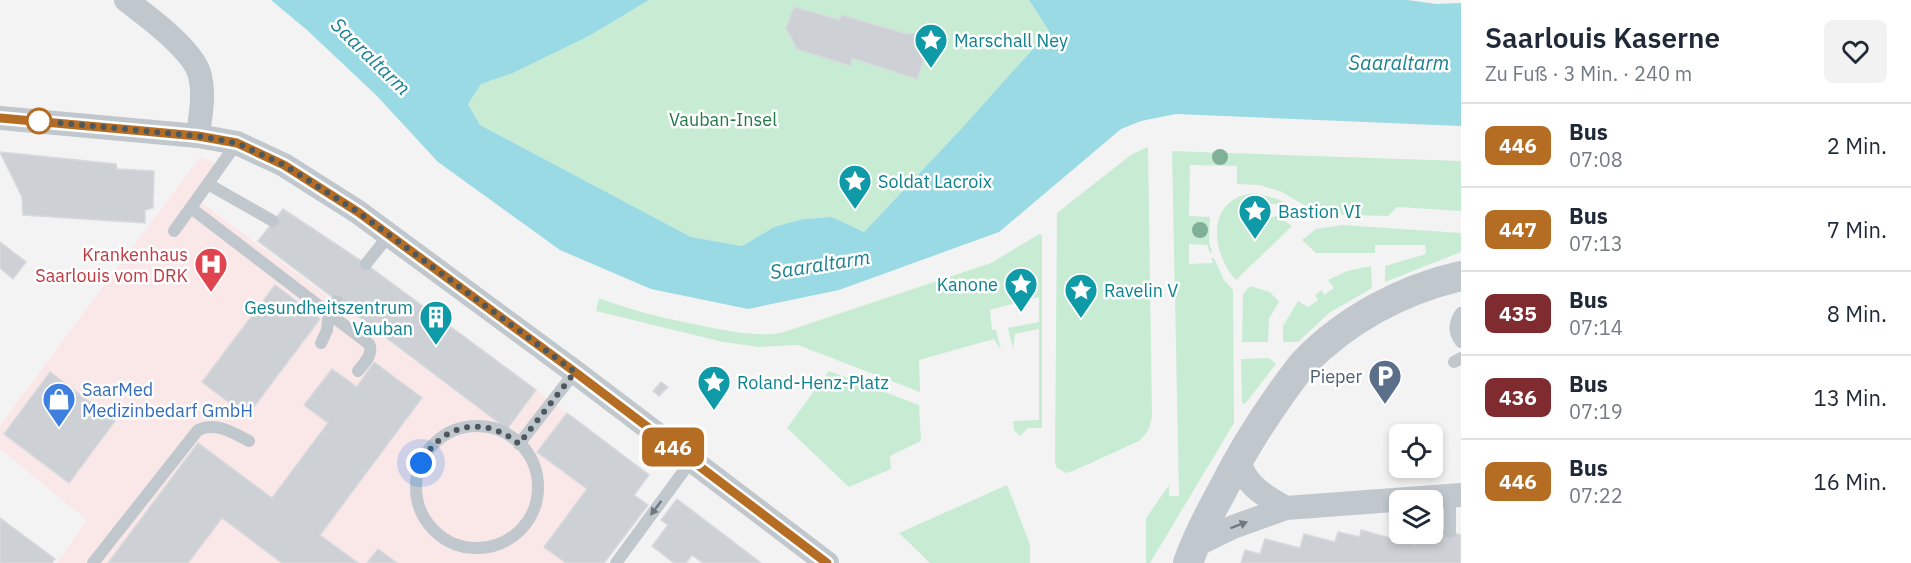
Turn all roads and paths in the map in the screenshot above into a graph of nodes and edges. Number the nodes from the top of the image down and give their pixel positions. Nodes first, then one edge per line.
1 (126, 0) edge
2 (0, 118) edge
3 (198, 136) junction
4 (237, 143) junction
5 (208, 184) junction
6 (191, 208) junction
7 (273, 221) dead end
8 (174, 231) dead end
9 (389, 235) junction
10 (366, 264) dead end
11 (1461, 276) edge
12 (337, 301) dead end
13 (329, 312) junction
14 (1460, 313) edge
15 (1461, 342) edge
16 (321, 343) dead end
17 (1461, 358) edge
18 (1461, 363) edge
19 (358, 371) dead end
20 (575, 372) junction
21 (249, 441) dead end
22 (519, 444) junction
23 (1238, 459) junction
24 (691, 461) junction
25 (1456, 495) edge
26 (1286, 508) junction
27 (1454, 526) edge
28 (1187, 557) edge
29 (815, 560) edge
30 (93, 563) edge
31 (616, 563) edge

1 - 3 street
2 - 3 street
3 - 4 street
4 - 5 lane
4 - 9 street
5 - 6 lane
5 - 7 lane
6 - 8 lane
6 - 13 lane
9 - 10 lane
9 - 20 street
11 - 23 street
12 - 13 lane
13 - 16 lane
13 - 19 lane
14 - 15 lane
17 - 18 lane
20 - 22 lane
20 - 24 street
21 - 30 lane
22 - 22 lane
23 - 26 street
23 - 28 street
24 - 29 street
24 -> 31 lane
25 - 26 street
25 - 27 lane
28 -> 26 street

